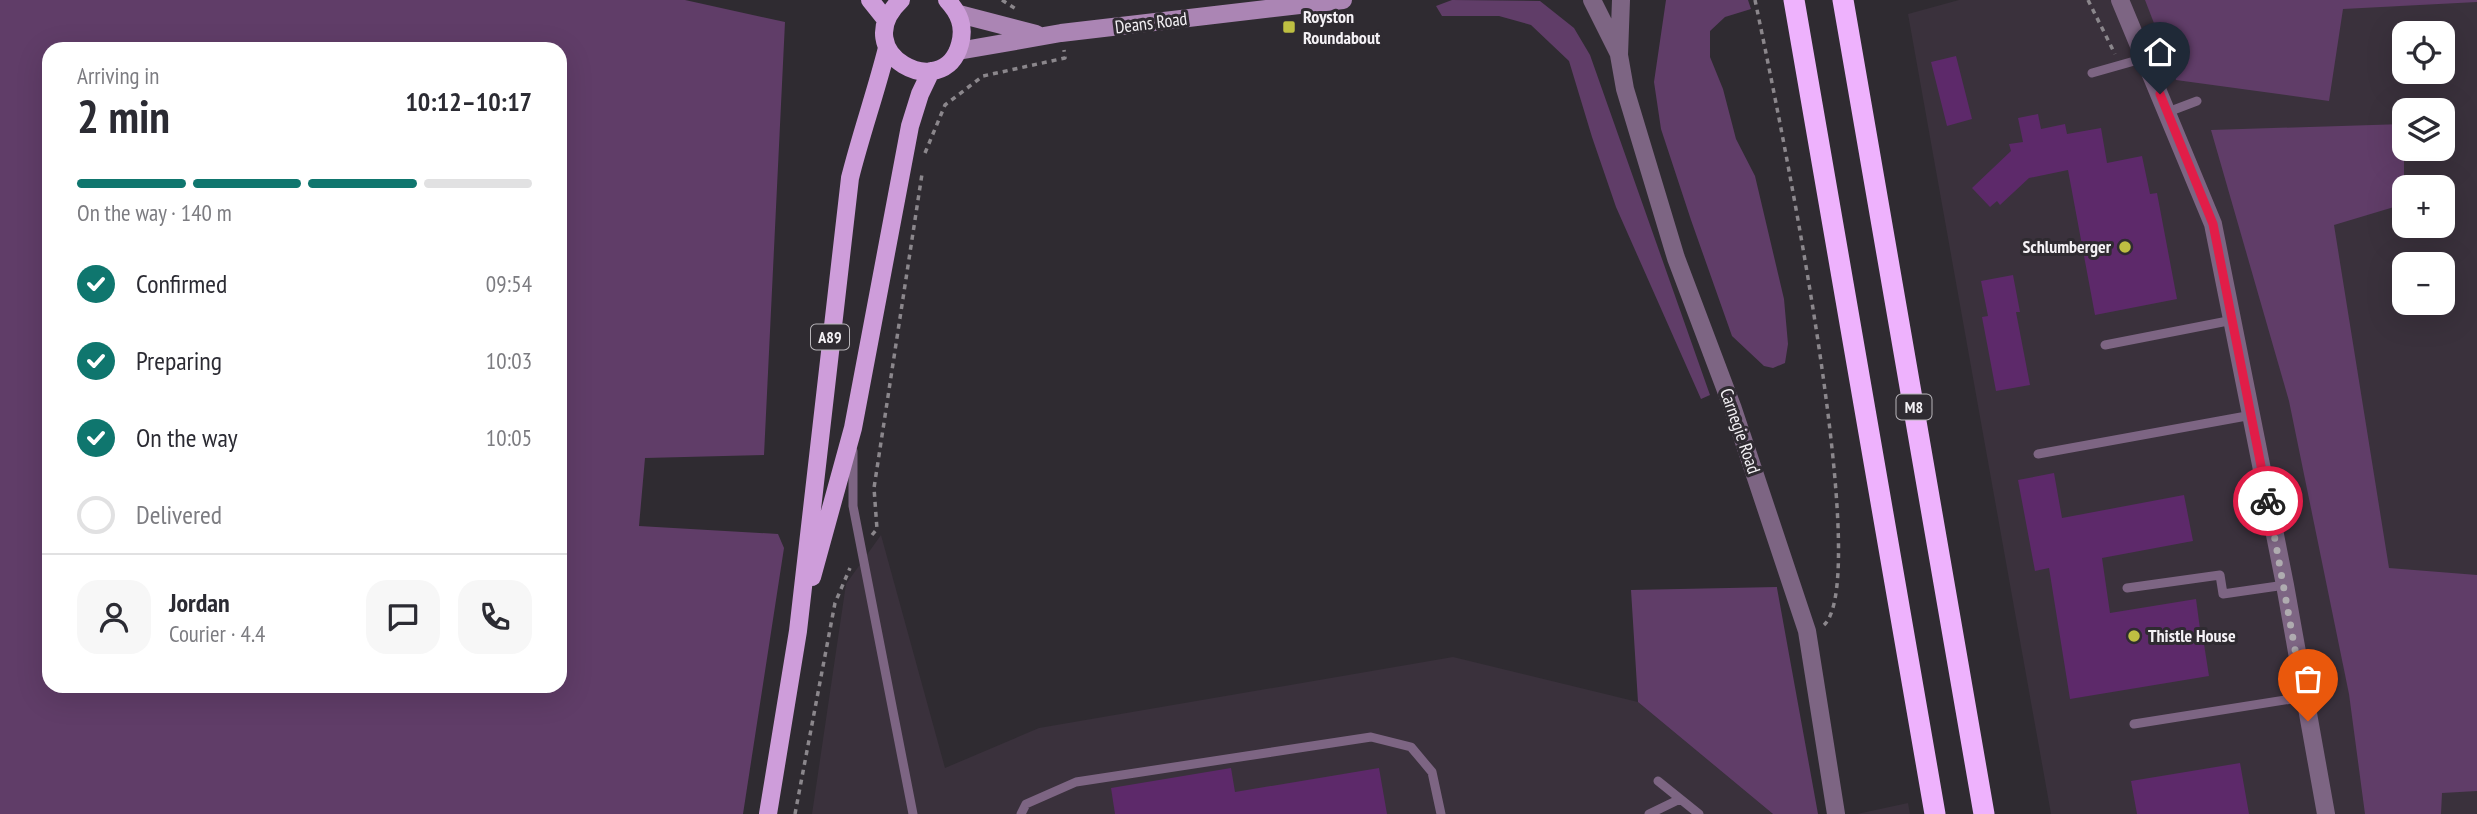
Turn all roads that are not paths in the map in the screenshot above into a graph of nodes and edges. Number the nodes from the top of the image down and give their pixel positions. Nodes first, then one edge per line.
1 (870, 0) edge
2 (901, 0) edge
3 (947, 0) edge
4 (1343, 0) edge
5 (1592, 0) edge
6 (1621, 0) edge
7 (1794, 0) edge
8 (1843, 0) edge
9 (2120, 0) edge
10 (959, 14) junction
11 (886, 20) junction
12 (1052, 35) junction
13 (887, 48) junction
14 (958, 51) junction
15 (1619, 55) junction
16 (2145, 58) junction
17 (931, 71) junction
18 (2092, 73) dead end
19 (2197, 101) dead end
20 (2168, 112) junction
21 (2232, 320) junction
22 (2105, 345) dead end
23 (2252, 415) junction
24 (853, 428) junction
25 (2038, 454) dead end
26 (2284, 584) junction
27 (2127, 588) dead end
28 (798, 631) junction
29 (2304, 697) junction
30 (2134, 724) dead end
31 (1658, 781) dead end
32 (1680, 799) junction
33 (768, 814) edge
34 (913, 814) edge
35 (1021, 814) edge
36 (1441, 814) edge
37 (1649, 814) edge
38 (1699, 814) edge
39 (1836, 814) edge
40 (1935, 814) edge
41 (1984, 814) edge
42 (2326, 814) edge

1 - 11 main road
2 - 11 main road
3 - 10 main road
4 - 12 street, Deans Road
5 - 15 street, Carnegie Road
6 - 15 street, Carnegie Road
7 - 40 highway
8 - 41 highway, M8
9 - 16 street
10 - 12 street, Deans Road
10 - 14 main road
11 - 13 main road, A89
12 - 14 street, Deans Road
13 - 17 main road
13 - 28 main road, A89
14 - 17 main road
15 - 39 street, Carnegie Road
16 - 18 lane
16 - 20 street
17 - 24 main road, A89
19 - 20 lane
20 - 21 street
21 - 22 lane
21 - 23 street
23 - 25 lane
23 - 26 street
24 - 28 main road, A89
24 - 34 lane
26 - 27 lane
26 - 29 street
28 - 33 main road, A89
29 - 30 lane
29 - 42 street
31 - 32 lane
32 - 37 lane
32 - 38 lane
35 - 36 lane

